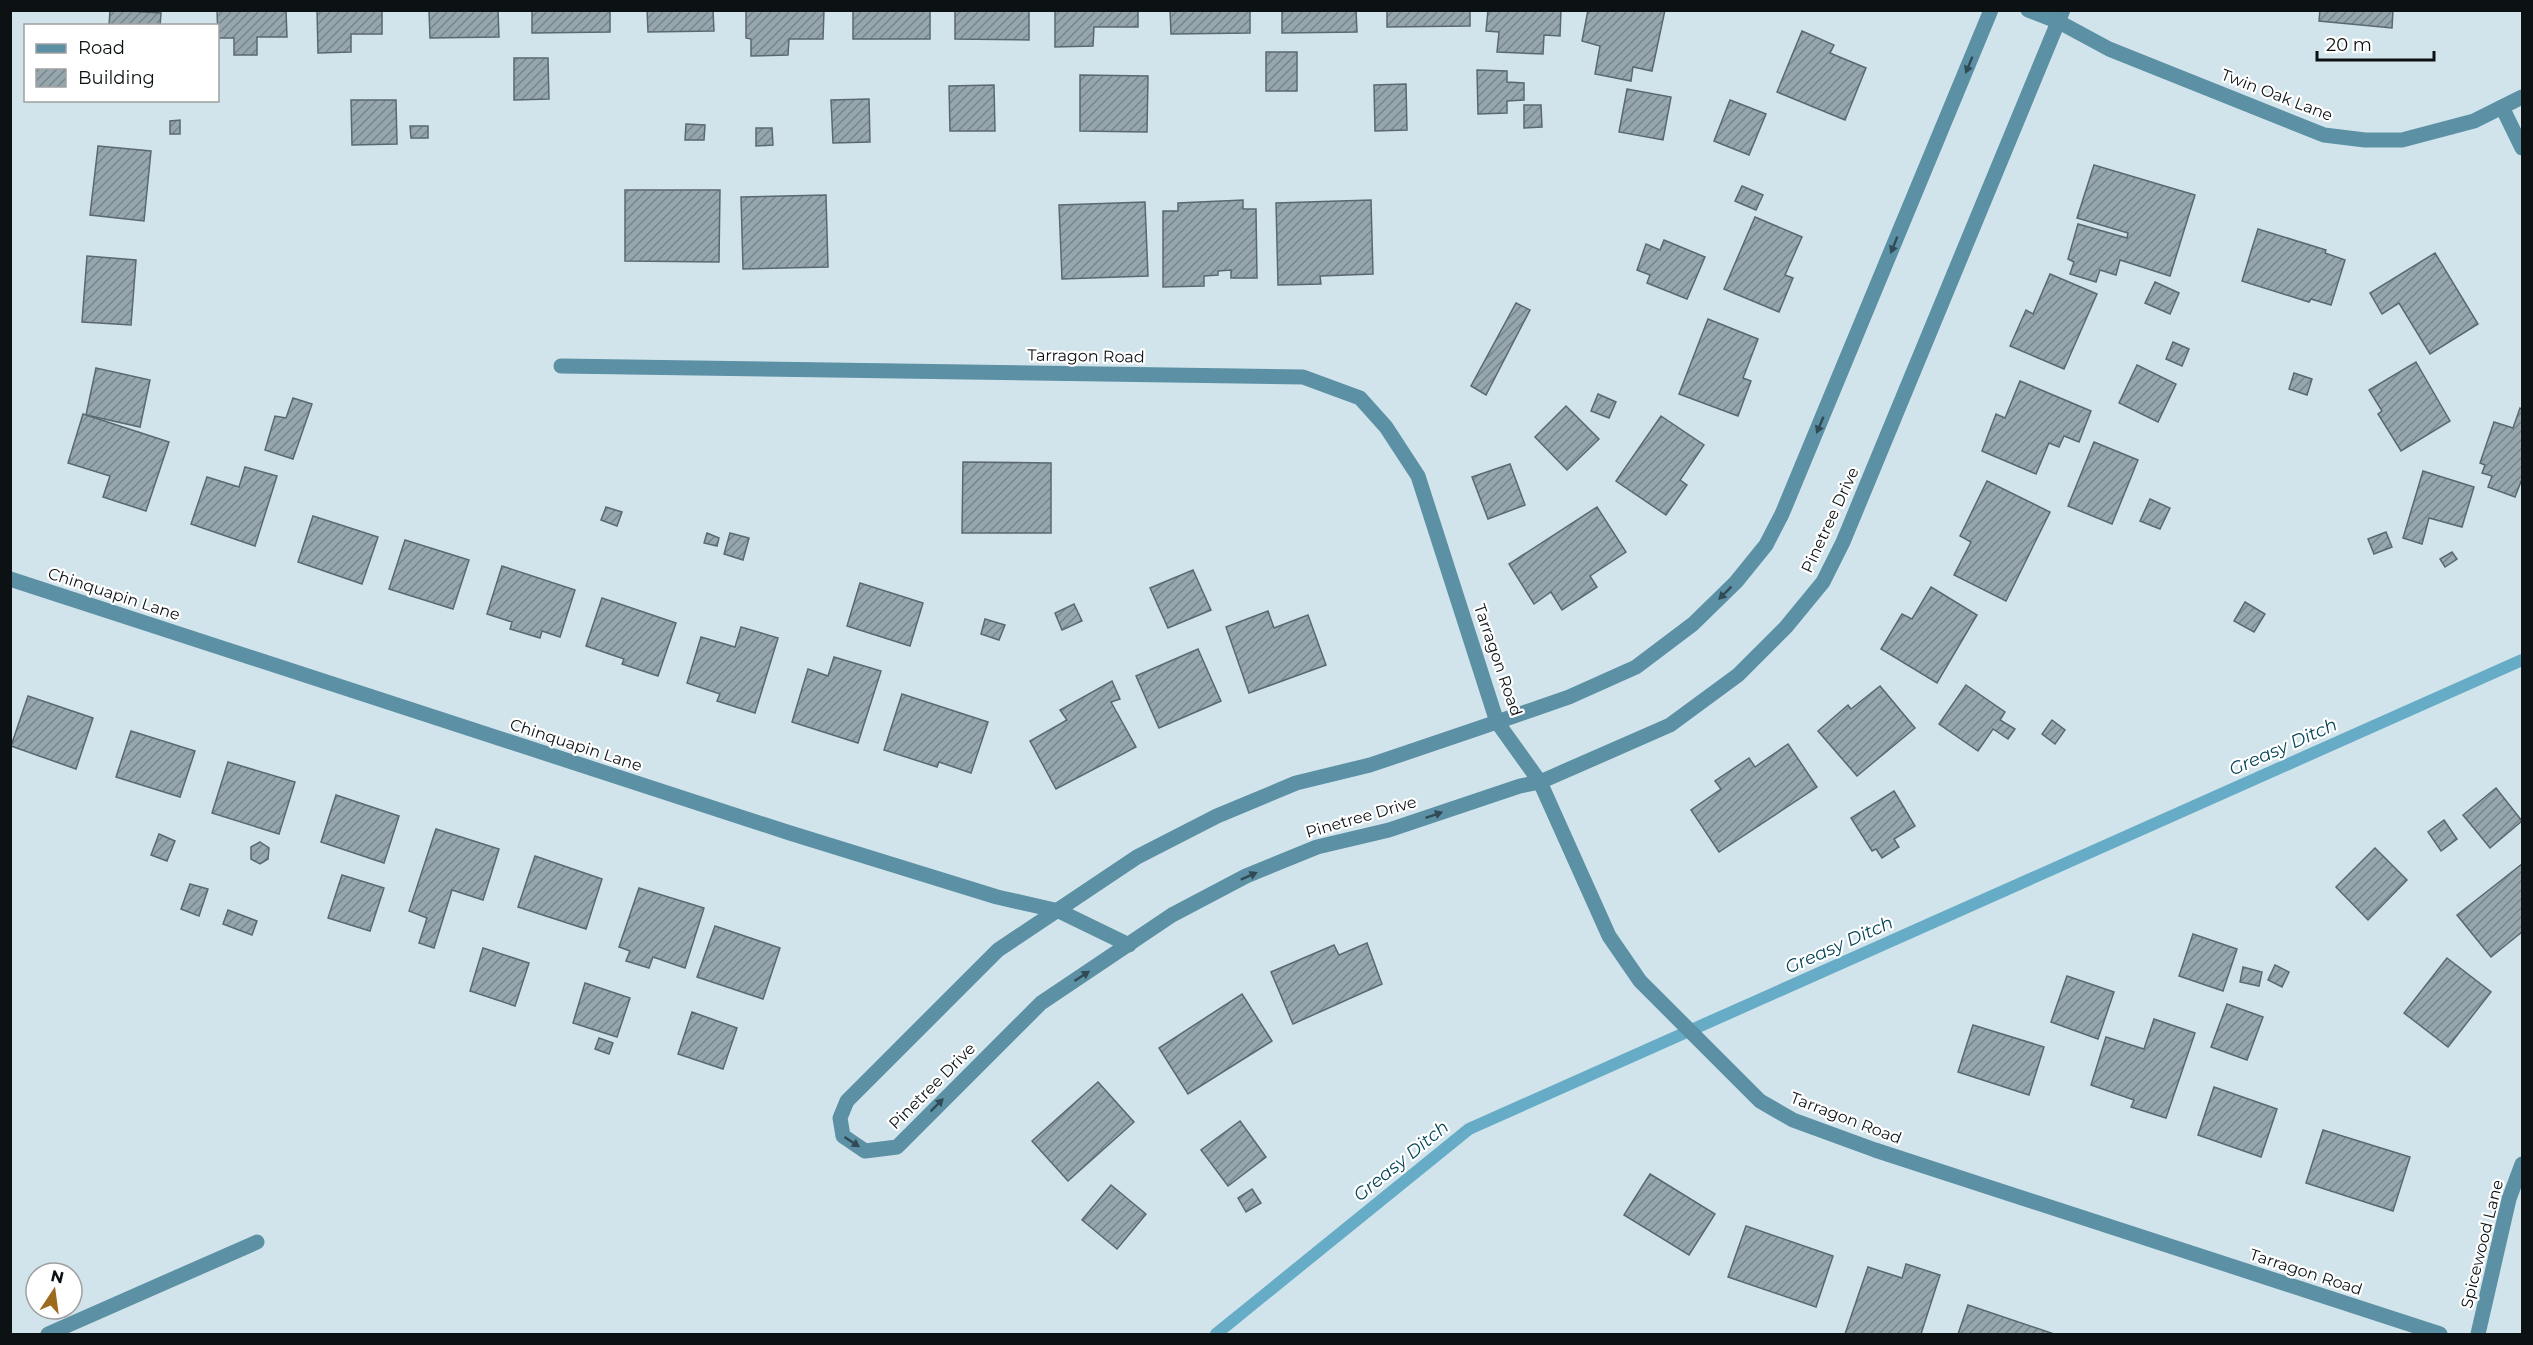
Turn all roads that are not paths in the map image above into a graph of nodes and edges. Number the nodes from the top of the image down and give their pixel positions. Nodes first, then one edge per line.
1 (1991, 10) edge
2 (2028, 10) edge
3 (2061, 16) edge
4 (2523, 97) edge
5 (2502, 107) junction
6 (2523, 148) edge
7 (561, 366) dead end
8 (10, 579) edge
9 (1497, 723) junction
10 (1540, 782) junction
11 (1059, 911) junction
12 (1129, 945) junction
13 (2523, 1164) edge
14 (257, 1242) dead end
15 (48, 1335) edge
16 (2440, 1335) edge
17 (2478, 1335) edge

1 -> 9 street, Pinetree Drive
2 - 3 street, Twin Oak Lane
3 - 5 street, Twin Oak Lane
3 - 10 street, Pinetree Drive
4 - 5 street, Twin Oak Lane
5 - 6 street
7 - 9 street, Tarragon Road
8 - 11 street, Chinquapin Lane
9 - 10 street, Tarragon Road
9 - 11 street, Pinetree Drive
12 -> 10 street, Pinetree Drive
10 - 16 street, Tarragon Road
11 - 12 street, Chinquapin Lane
11 -> 12 street, Pinetree Drive
13 - 17 street, Spicewood Lane
14 - 15 street

